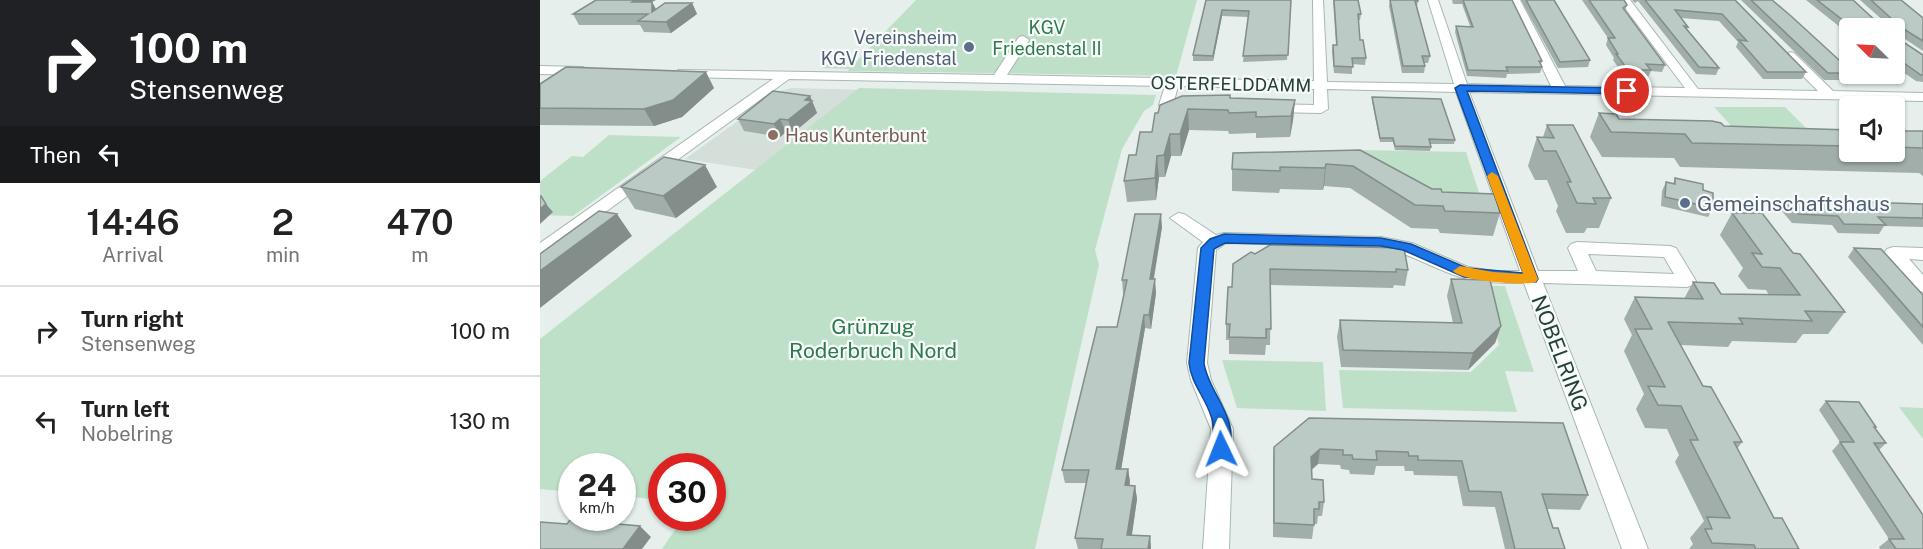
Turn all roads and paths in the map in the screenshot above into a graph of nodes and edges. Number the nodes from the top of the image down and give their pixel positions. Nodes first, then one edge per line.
1 (1318, 0) edge
2 (1433, 0) edge
3 (1515, 0) edge
4 (1624, 0) edge
5 (1023, 40) dead end
6 (1780, 47) edge
7 (540, 70) edge
8 (555, 70) junction
9 (600, 71) edge
10 (669, 73) edge
11 (786, 75) junction
12 (998, 79) junction
13 (540, 80) edge
14 (1172, 83) junction
15 (1319, 86) junction
16 (1460, 88) junction
17 (1560, 90) junction
18 (1694, 92) junction
19 (1829, 95) junction
20 (1923, 97) edge
21 (1201, 106) edge
22 (1256, 108) edge
23 (1178, 218) dead end
24 (1214, 242) junction
25 (540, 251) edge
26 (1923, 254) edge
27 (1590, 277) junction
28 (1531, 279) junction
29 (1923, 286) edge
30 (1216, 549) edge
31 (1635, 549) edge

1 - 15 street
2 - 16 street, NOBELRING
3 - 17 street
4 - 18 street
5 - 12 street
6 - 19 street
7 - 8 street
8 - 9 street
8 - 13 street
10 - 11 street, OSTERFELDDAMM
11 - 12 street, OSTERFELDDAMM
11 - 25 street
12 - 14 street, OSTERFELDDAMM
14 - 15 street, OSTERFELDDAMM
14 - 21 street
15 - 16 street, OSTERFELDDAMM
15 - 22 street
16 - 17 street, OSTERFELDDAMM
16 - 28 street, NOBELRING
17 - 18 street, OSTERFELDDAMM
18 - 19 street, OSTERFELDDAMM
19 - 20 street, OSTERFELDDAMM
23 - 24 street
24 - 28 street
24 - 30 street
26 - 29 street
27 - 27 street
27 - 28 street
28 - 31 street, NOBELRING

